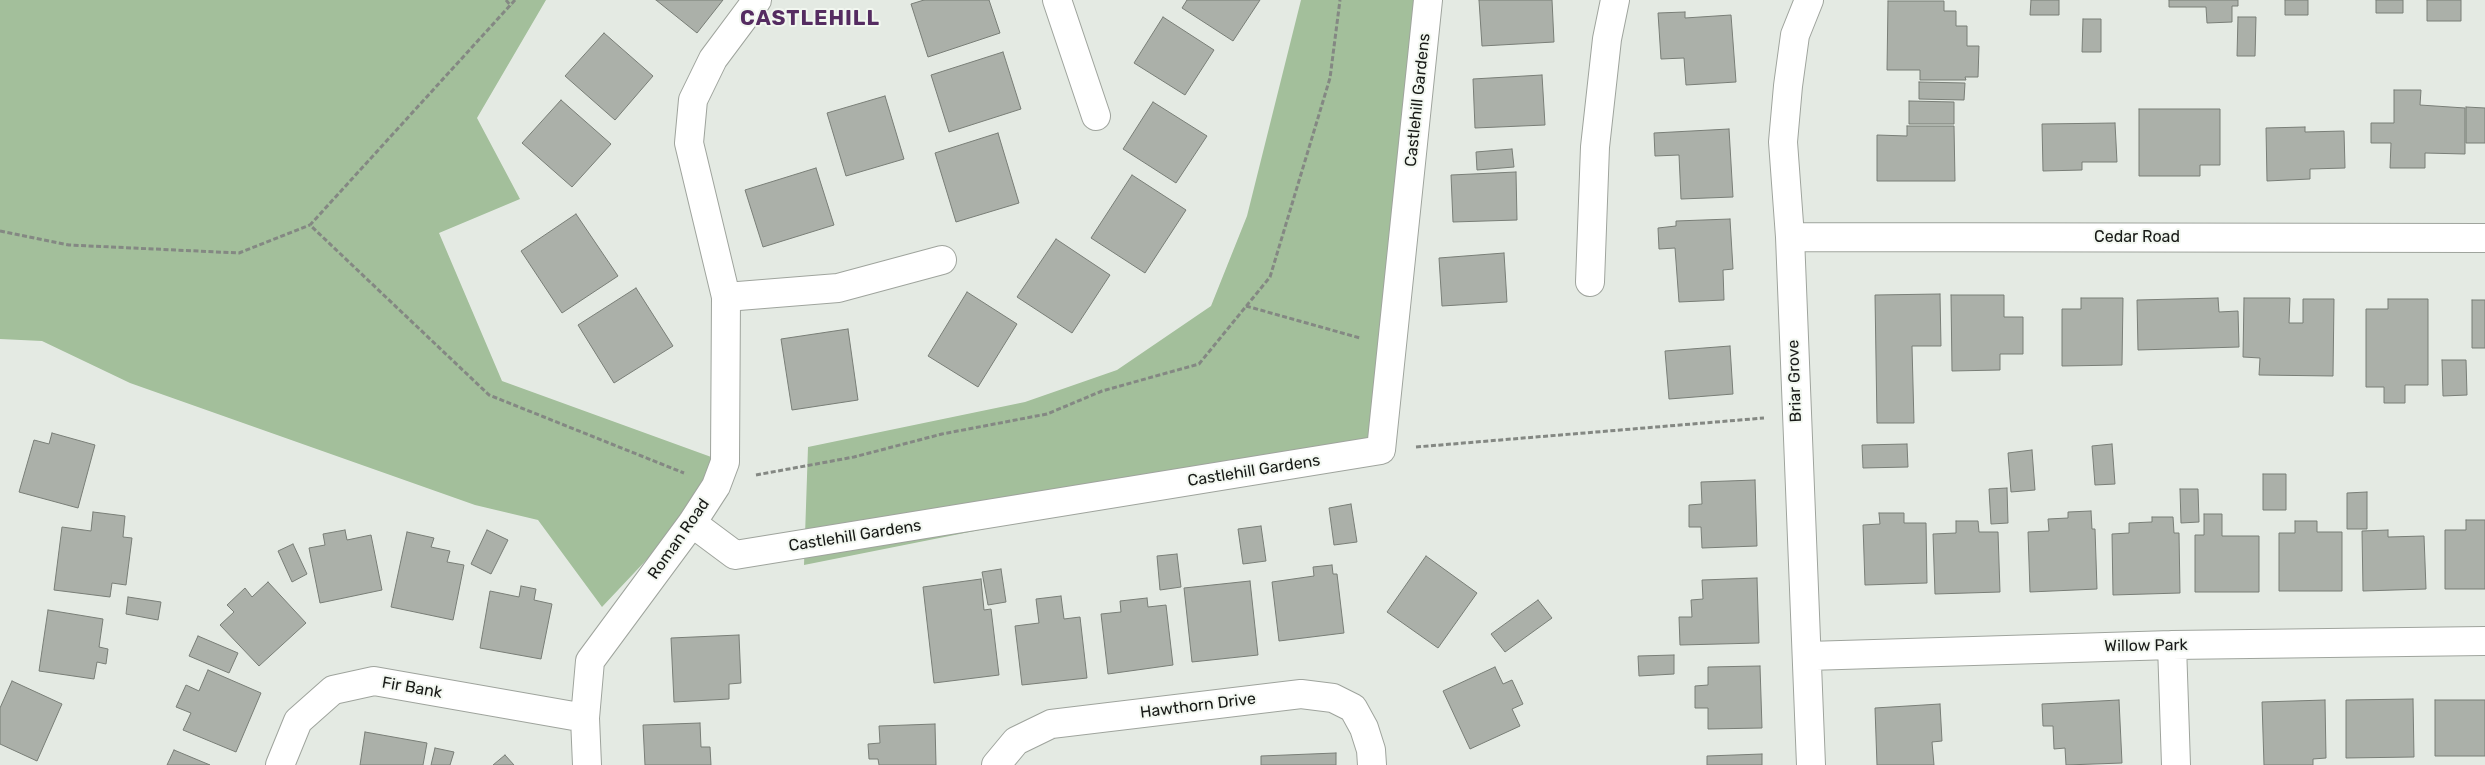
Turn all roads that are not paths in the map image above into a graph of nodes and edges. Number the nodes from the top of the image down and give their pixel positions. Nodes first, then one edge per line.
1 (757, 0) edge
2 (1057, 0) edge
3 (1428, 0) edge
4 (1615, 0) edge
5 (1809, 0) edge
6 (1096, 116) dead end
7 (1790, 237) junction
8 (2485, 238) edge
9 (942, 260) dead end
10 (1590, 282) dead end
11 (726, 297) junction
12 (692, 523) junction
13 (2485, 640) edge
14 (2172, 645) junction
15 (1808, 656) junction
16 (585, 718) junction
17 (280, 765) edge
18 (587, 765) edge
19 (996, 765) edge
20 (1372, 765) edge
21 (1811, 765) edge
22 (2176, 765) edge

1 - 11 street, Roman Road
2 - 6 street
3 - 12 street, Castlehill Gardens
4 - 10 street
5 - 7 street, Briar Grove
7 - 8 street, Cedar Road
7 - 15 street, Briar Grove
9 - 11 street
11 - 12 street, Roman Road
12 - 16 street, Roman Road
13 - 14 street, Willow Park
14 - 15 street, Willow Park
14 - 22 street
15 - 21 street, Briar Grove
16 - 17 street, Fir Bank
16 - 18 street, Roman Road
19 - 20 street, Hawthorn Drive

